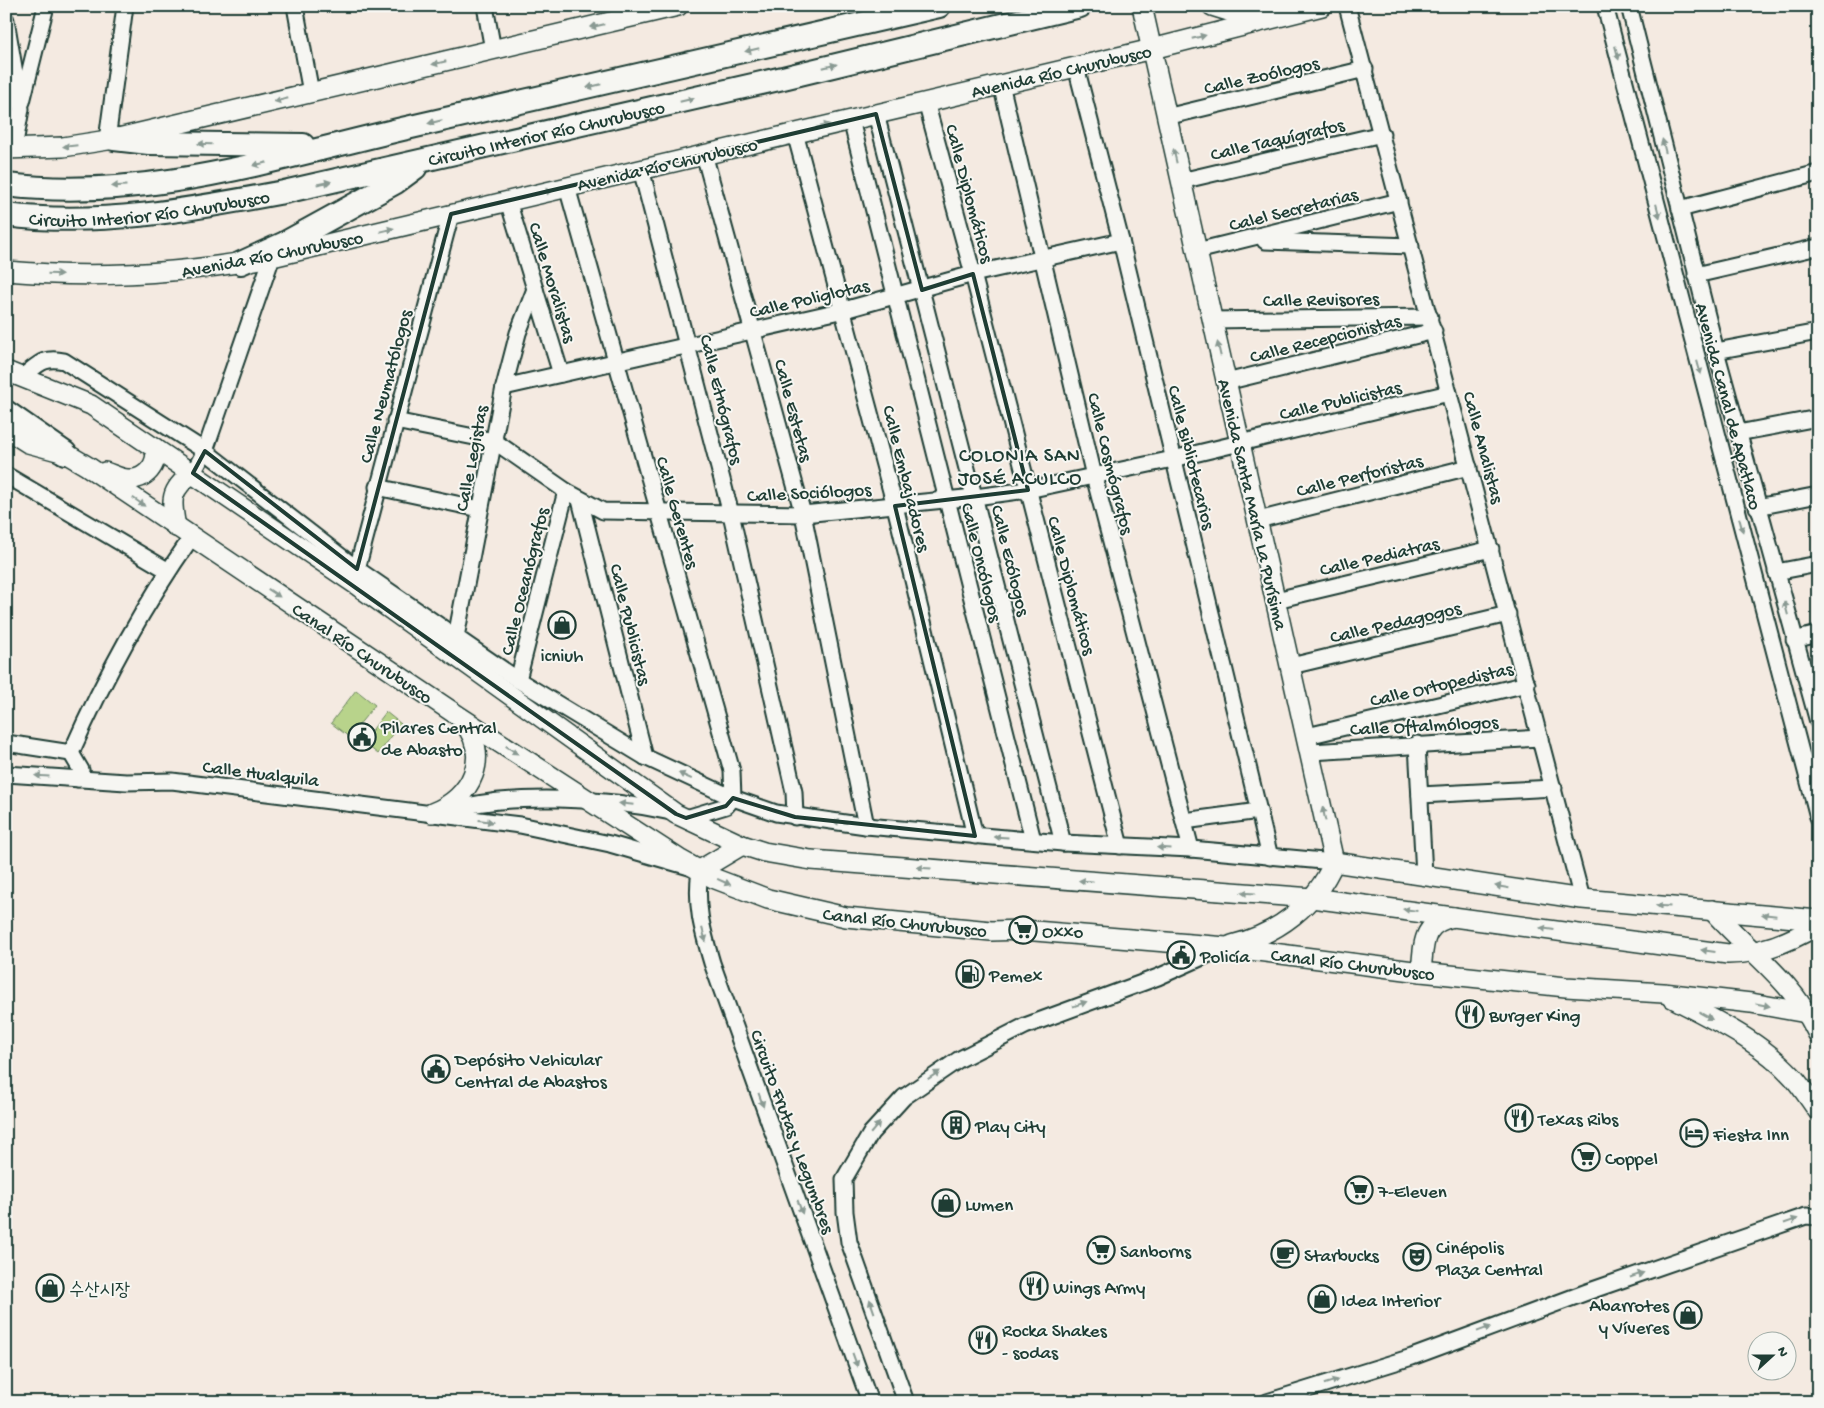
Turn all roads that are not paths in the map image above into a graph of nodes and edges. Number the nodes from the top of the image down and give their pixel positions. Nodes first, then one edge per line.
1 (46, 6) edge
2 (124, 6) edge
3 (295, 6) edge
4 (485, 6) edge
5 (678, 6) edge
6 (939, 6) edge
7 (1080, 6) edge
8 (1142, 6) edge
9 (1212, 6) edge
10 (1322, 6) edge
11 (1347, 6) edge
12 (1605, 6) edge
13 (1629, 6) edge
14 (646, 10) edge
15 (6, 20) edge
16 (1260, 21) junction
17 (1152, 49) junction
18 (493, 50) junction
19 (1076, 67) junction
20 (1365, 70) junction
21 (1001, 84) junction
22 (311, 93) junction
23 (926, 102) junction
24 (21, 109) junction
25 (876, 114) junction
26 (1166, 117) junction
27 (852, 120) junction
28 (796, 133) junction
29 (1382, 134) junction
30 (110, 140) junction
31 (341, 143) junction
32 (10, 149) edge
33 (704, 154) junction
34 (424, 161) junction
35 (641, 169) junction
36 (1818, 173) edge
37 (1181, 182) junction
38 (17, 186) edge
39 (567, 187) junction
40 (508, 201) junction
41 (1399, 201) junction
42 (1680, 209) junction
43 (452, 214) junction
44 (15, 216) edge
45 (1248, 240) junction
46 (1121, 241) junction
47 (1411, 246) junction
48 (1818, 246) edge
49 (1197, 252) junction
50 (272, 257) junction
51 (1043, 259) junction
52 (241, 263) junction
53 (6, 270) edge
54 (973, 274) junction
55 (1696, 275) junction
56 (535, 289) junction
57 (922, 290) junction
58 (896, 297) junction
59 (844, 310) junction
60 (1212, 320) junction
61 (1432, 324) junction
62 (752, 330) junction
63 (1818, 332) edge
64 (689, 345) junction
65 (1716, 351) junction
66 (616, 361) junction
67 (14, 374) edge
68 (561, 374) junction
69 (1226, 382) junction
70 (504, 387) junction
71 (1450, 393) junction
72 (6, 412) edge
73 (1818, 418) edge
74 (395, 421) junction
75 (6, 429) edge
76 (1738, 433) junction
77 (494, 441) junction
78 (1240, 443) junction
79 (155, 448) junction
80 (205, 451) junction
81 (65, 453) junction
82 (1173, 460) junction
83 (87, 466) junction
84 (1469, 467) junction
85 (193, 473) junction
86 (6, 475) edge
87 (1094, 476) junction
88 (377, 487) junction
89 (1028, 490) junction
90 (566, 491) junction
91 (1818, 495) edge
92 (975, 498) junction
93 (580, 500) junction
94 (946, 500) junction
95 (895, 506) junction
96 (1757, 507) junction
97 (480, 510) junction
98 (658, 514) junction
99 (731, 514) junction
100 (802, 514) junction
101 (1258, 520) junction
102 (176, 527) junction
103 (191, 538) junction
104 (1491, 549) junction
105 (1818, 564) edge
106 (357, 569) junction
107 (167, 570) junction
108 (1776, 572) junction
109 (1276, 600) junction
110 (1508, 614) junction
111 (1818, 634) edge
112 (456, 637) junction
113 (1794, 640) junction
114 (1291, 666) junction
115 (518, 680) junction
116 (1527, 684) junction
117 (1813, 686) edge
118 (460, 717) junction
119 (1818, 723) edge
120 (1794, 728) junction
121 (1540, 738) junction
122 (6, 742) edge
123 (1309, 744) junction
124 (1417, 744) junction
125 (71, 753) junction
126 (645, 757) junction
127 (6, 774) edge
128 (78, 779) junction
129 (1554, 788) junction
130 (1420, 795) junction
131 (733, 798) junction
132 (590, 801) junction
133 (1259, 811) junction
134 (435, 814) junction
135 (680, 815) junction
136 (795, 817) junction
137 (1818, 817) edge
138 (1184, 821) junction
139 (866, 826) junction
140 (975, 836) junction
141 (1033, 840) junction
142 (1063, 842) junction
143 (742, 845) junction
144 (1120, 846) junction
145 (1191, 849) junction
146 (1270, 857) junction
147 (1334, 862) junction
148 (700, 870) junction
149 (1424, 875) junction
150 (1312, 898) junction
151 (1582, 899) junction
152 (1712, 910) junction
153 (1458, 917) junction
154 (1818, 920) edge
155 (1818, 925) edge
156 (1226, 947) junction
157 (1757, 952) junction
158 (1421, 972) junction
159 (1663, 992) junction
160 (1815, 1012) edge
161 (1818, 1034) edge
162 (1818, 1111) edge
163 (1818, 1218) edge
164 (869, 1402) edge
165 (906, 1402) edge
166 (1267, 1402) edge

1 - 24 street
2 - 30 street
3 - 22 street
4 - 18 street
5 - 14 main road
6 -> 31 highway, Circuito Interior Río Churubusco
34 -> 7 highway, Circuito Interior Río Churubusco
8 - 17 main road, Avenida Santa María La Purísima
9 - 16 main road
10 - 16 main road, Avenida Río Churubusco
11 - 20 street, Calle Analistas
12 -> 120 street, Avenida Canal de Apatlaco
42 -> 13 street, Avenida Canal de Apatlaco
14 -> 18 main road
15 - 24 street
17 -> 16 main road, Avenida Río Churubusco
17 - 19 main road, Avenida Río Churubusco
17 - 26 main road, Avenida Santa María La Purísima
18 -> 22 main road
19 - 21 main road, Avenida Río Churubusco
19 - 46 street, Calle Bibliotecarios
20 - 26 street, Calle Zoólogos
20 - 29 street, Calle Analistas
21 - 23 main road, Avenida Río Churubusco
21 - 51 street, Calle Cosmógrafos
22 -> 30 main road
23 - 25 main road, Avenida Río Churubusco
23 - 54 street, Calle Diplomáticos
24 - 32 street
25 - 27 main road, Avenida Río Churubusco
25 - 57 street, Calle Ecólogos
37 -> 26 main road, Avenida Santa María La Purísima
28 -> 27 main road, Avenida Río Churubusco
27 - 58 street, Calle Oncólogos
28 - 33 main road, Avenida Río Churubusco
28 - 59 street, Calle Embajadores
29 - 37 street, Calle Taquígrafos
29 - 41 street, Calle Analistas
31 -> 30 highway
30 -> 32 main road
31 -> 38 highway, Circuito Interior Río Churubusco
33 - 35 main road, Avenida Río Churubusco
33 - 62 street, Calle Estetas
44 -> 34 highway, Circuito Interior Río Churubusco
34 - 52 highway
35 - 39 main road, Avenida Río Churubusco
35 - 64 street, Calle Etnógrafos
36 - 42 street
37 - 49 main road, Avenida Santa María La Purísima
40 -> 39 main road, Avenida Río Churubusco
39 - 66 street, Calle Gerentes
40 - 43 main road, Avenida Río Churubusco
40 - 56 street, Calle Moralistas
41 - 45 street, Calel Secretarias
41 - 47 street, Calle Analistas
42 - 55 street, Avenida Canal de Apatlaco
50 -> 43 main road, Avenida Río Churubusco
43 - 74 street, Calle Neumatólogos
45 - 47 street
45 - 49 street, Calel Secretarias
46 - 51 street, Calle Poliglotas
46 - 82 street, Calle Bibliotecarios
47 - 61 street, Calle Analistas
48 - 55 street
49 - 60 main road, Avenida Santa María La Purísima
50 - 52 main road, Avenida Río Churubusco
50 - 80 street
51 - 54 street, Calle Poliglotas
51 - 87 street, Calle Cosmógrafos
53 -> 52 main road, Avenida Río Churubusco
54 - 57 street, Calle Poliglotas
54 - 89 street, Calle Diplomáticos
55 - 65 street, Avenida Canal de Apatlaco
56 - 68 street, Calle Moralistas
56 - 70 street, Calle Legistas
57 - 58 street, Calle Poliglotas
57 - 92 street, Calle Ecólogos
58 - 59 street, Calle Poliglotas
58 - 94 street, Calle Oncólogos
59 - 62 street, Calle Poliglotas
59 - 95 street, Calle Embajadores
60 - 61 street, Calle Revisores
69 -> 60 main road, Avenida Santa María La Purísima
61 - 69 street, Calle Recepcionistas
61 - 71 street, Calle Analistas
62 - 64 street, Calle Poliglotas
62 - 100 street, Calle Estetas
63 - 65 street
64 - 66 street, Calle Poliglotas
64 - 99 street, Calle Etnógrafos
65 - 76 street, Avenida Canal de Apatlaco
66 - 68 street, Calle Poliglotas
66 - 98 street, Calle Gerentes
67 - 79 main road
67 - 80 street
68 - 70 street, Calle Poliglotas
69 - 78 main road, Avenida Santa María La Purísima
70 - 77 street, Calle Legistas
71 - 78 street, Calle Publicistas
71 - 84 street, Calle Analistas
72 - 81 highway
73 - 76 street
74 - 77 street, Calle Sociólogos
74 - 88 street, Calle Neumatólogos
75 - 81 main road, Canal Río Churubusco
76 - 96 street, Avenida Canal de Apatlaco
77 - 90 street, Calle Sociólogos
77 - 97 street, Calle Legistas
78 - 82 street, Calle Sociólogos
78 - 101 main road, Avenida Santa María La Purísima
79 - 83 main road
79 - 85 main road
80 - 85 street
80 - 106 street
81 - 83 main road, Canal Río Churubusco
82 - 87 street, Calle Sociólogos
82 - 133 street, Calle Bibliotecarios
83 -> 102 main road, Canal Río Churubusco
84 - 101 street, Calle Perforistas
84 - 104 street, Calle Analistas
85 - 102 main road
85 - 135 main road
86 - 107 street
87 - 89 street, Calle Sociólogos
87 - 138 street, Calle Cosmógrafos
88 - 97 street
88 - 106 street, Calle Neumatólogos
89 - 92 street, Calle Sociólogos
89 - 144 street, Calle Diplomáticos
90 - 93 street, Calle Sociólogos
90 - 115 street, Calle Oceanógrafos
91 - 96 street
92 - 94 street, Calle Sociólogos
92 - 142 street, Calle Ecólogos
93 - 98 street, Calle Sociólogos
93 - 126 street, Calle Publicistas
94 - 95 street, Calle Sociólogos
94 - 141 street, Calle Oncólogos
95 - 100 street, Calle Sociólogos
95 - 140 street, Calle Embajadores
96 - 108 street, Avenida Canal de Apatlaco
97 - 112 street, Calle Legistas
98 - 99 street, Calle Sociólogos
98 - 131 street, Calle Gerentes
99 - 100 street, Calle Sociólogos
99 - 136 street, Calle Etnógrafos
100 - 139 street, Calle Estetas
101 - 109 main road, Avenida Santa María La Purísima
102 - 103 main road, Canal Río Churubusco
103 - 107 street
103 -> 118 main road, Canal Río Churubusco
104 - 109 street, Calle Pediatras
104 - 110 street, Calle Analistas
105 - 108 street
106 - 112 street
107 - 125 street
113 -> 108 street, Avenida Canal de Apatlaco
109 - 114 main road, Avenida Santa María La Purísima
110 - 114 street, Calle Pedagogos
110 - 116 street, Calle Analistas
111 - 113 street
112 - 115 street
113 - 117 street, Avenida Canal de Apatlaco
114 - 123 main road, Avenida Santa María La Purísima
115 - 126 street
116 - 121 street, Calle Analistas
116 - 123 street, Calle Ortopedistas
117 - 119 street, Avenida Canal de Apatlaco
118 -> 132 main road, Canal Río Churubusco
118 - 134 main road
119 - 120 street
120 - 137 street, Avenida Canal de Apatlaco
121 - 124 street, Calle Oftalmólogos
121 - 129 street, Calle Analistas
122 - 125 street
123 - 124 street, Calle Oftalmólogos
147 -> 123 main road, Avenida Santa María La Purísima
124 - 130 street
125 - 128 street
131 -> 126 street
128 -> 127 street, Calle Hualquila
128 - 134 street, Calle Hualquila
129 - 130 street
129 - 151 street, Calle Analistas
130 - 149 street
131 - 135 street
131 - 136 street
132 - 134 street, Calle Hualquila
135 -> 132 street, Calle Hualquila
132 - 148 main road, Canal Río Churubusco
133 - 138 street
133 - 146 street, Calle Bibliotecarios
134 -> 148 street, Calle Hualquila
135 - 143 main road
139 -> 136 street
138 - 145 street, Calle Cosmógrafos
139 - 140 street
141 -> 140 street
141 - 142 street
142 - 144 street
143 - 148 main road
150 -> 143 main road
145 -> 144 street
145 - 146 street
146 - 147 street
147 - 149 main road
147 - 150 main road
148 -> 156 main road, Canal Río Churubusco
148 -> 164 street, Circuito Frutas y Legumbres
151 -> 149 main road
153 -> 150 main road
150 - 156 main road
152 -> 151 main road
154 -> 152 main road
152 - 157 main road
157 -> 153 main road
153 - 158 main road
155 - 157 main road
156 - 158 main road, Canal Río Churubusco
165 -> 156 street
157 - 160 main road
158 - 159 main road, Canal Río Churubusco
159 -> 160 main road, Canal Río Churubusco
159 -> 162 main road
160 - 161 main road
166 -> 163 street

